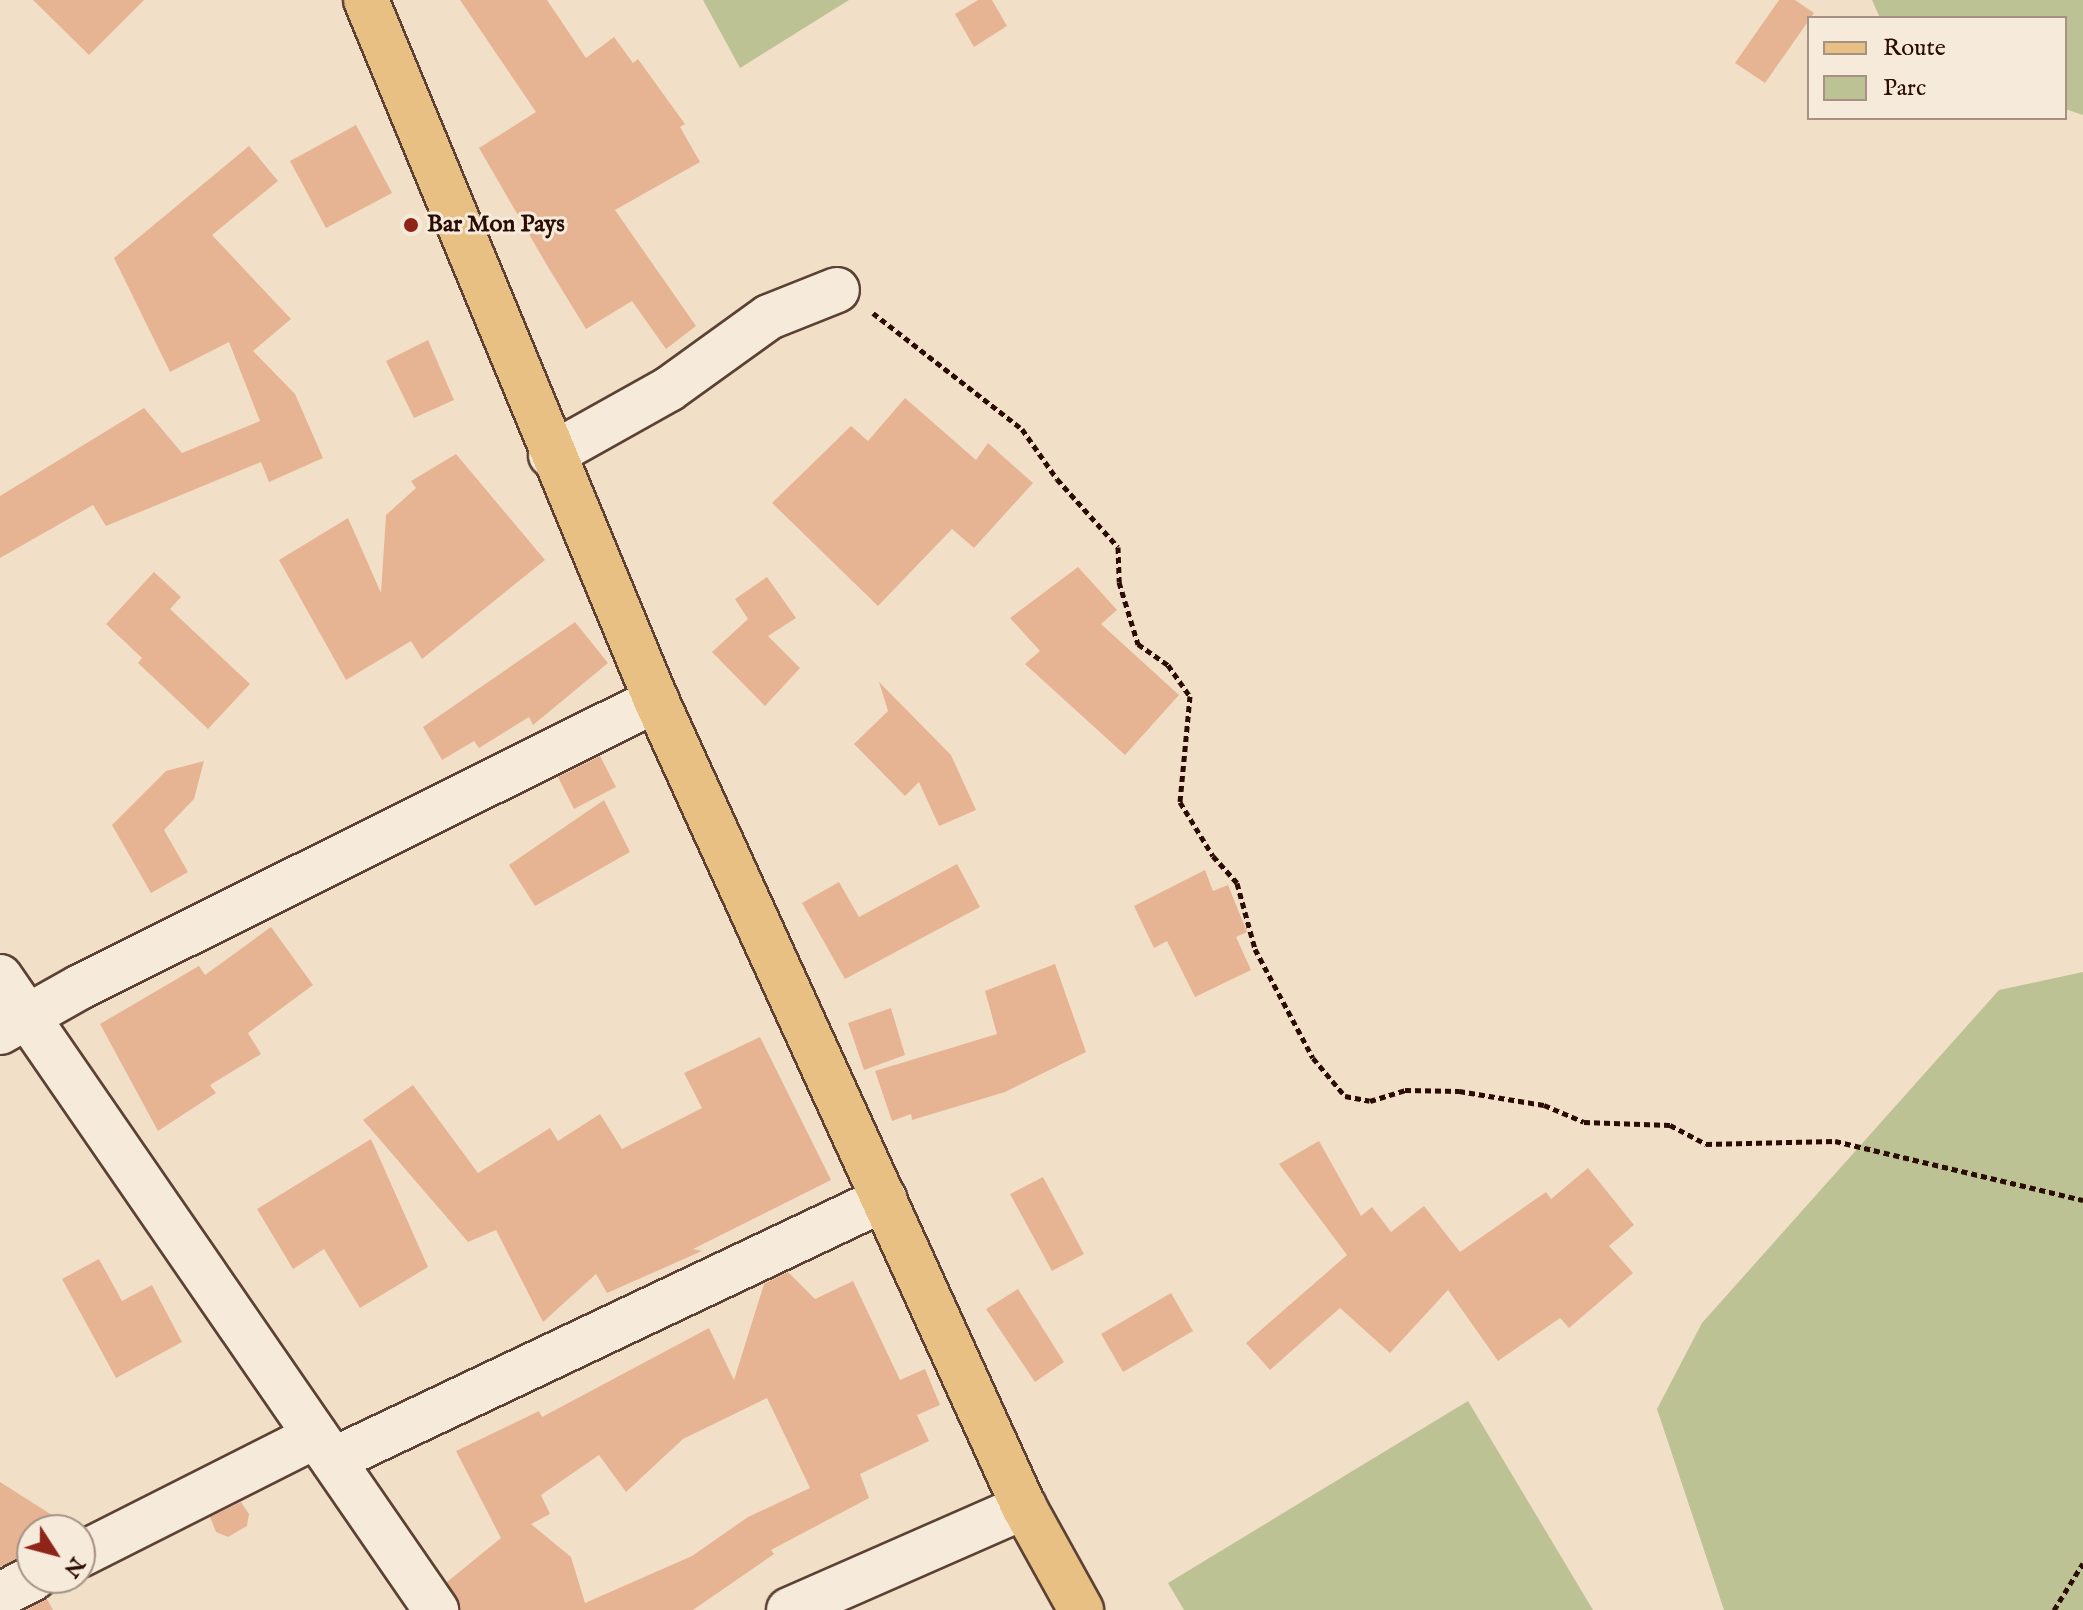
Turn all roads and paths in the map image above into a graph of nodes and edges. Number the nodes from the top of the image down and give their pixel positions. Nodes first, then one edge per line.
1 (366, 0) edge
2 (837, 290) joint
3 (551, 455) junction
4 (656, 700) junction
5 (0, 977) edge
6 (14, 1025) edge
7 (884, 1199) junction
8 (2083, 1200) edge
9 (325, 1448) junction
10 (1024, 1507) junction
11 (96, 1548) edge
12 (2083, 1563) edge
13 (436, 1610) edge
14 (789, 1610) edge
15 (1081, 1610) edge
16 (2054, 1610) edge

1 - 3 main road
2 - 3 street
2 - 8 path
3 - 4 main road
4 - 6 street
4 - 7 main road
5 - 6 street
6 - 9 street
7 - 9 street
7 - 10 main road
9 - 11 street
9 - 13 street
10 - 14 street
10 - 15 main road
12 - 16 path

